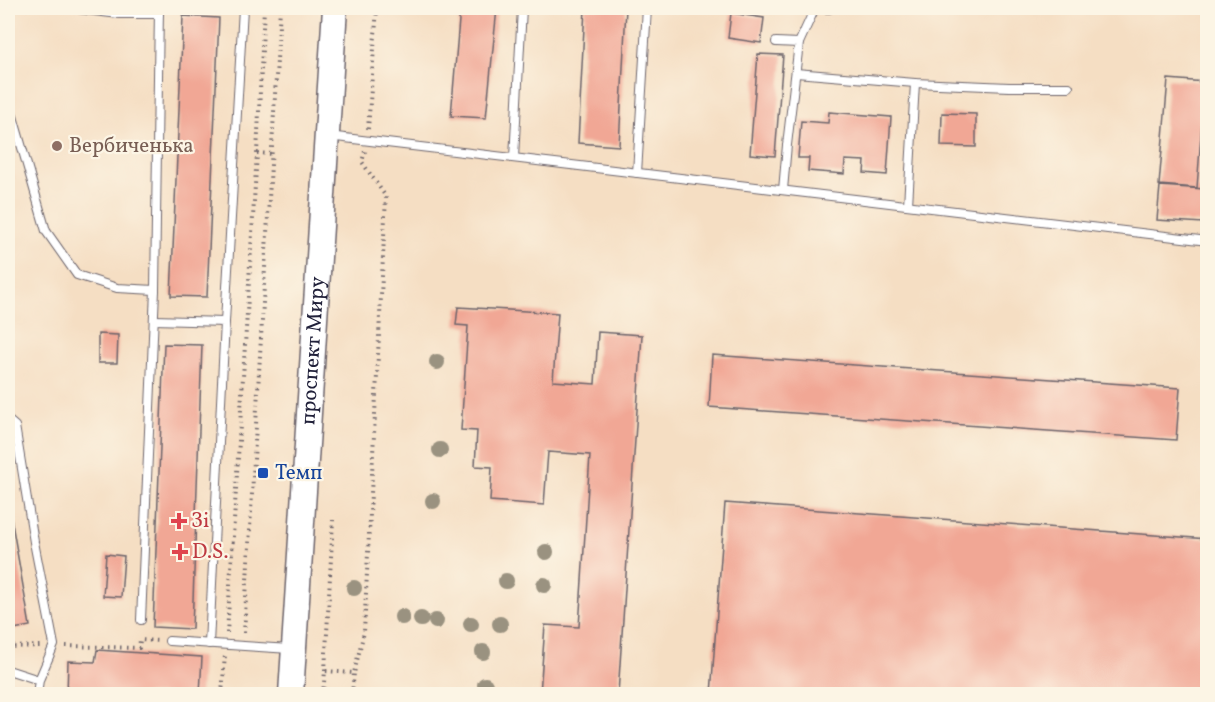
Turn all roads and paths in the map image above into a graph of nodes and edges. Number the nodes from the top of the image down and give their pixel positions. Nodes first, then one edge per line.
1 (77, 8) edge
2 (243, 8) edge
3 (264, 8) edge
4 (280, 8) edge
5 (335, 8) edge
6 (377, 8) edge
7 (522, 8) edge
8 (647, 8) edge
9 (814, 8) edge
10 (829, 9) edge
11 (159, 11) edge
12 (776, 42) dead end
13 (799, 43) junction
14 (796, 73) junction
15 (915, 83) junction
16 (1069, 87) dead end
17 (10, 106) dead end
18 (327, 135) junction
19 (368, 140) junction
20 (257, 153) junction
21 (273, 154) junction
22 (514, 158) junction
23 (637, 173) junction
24 (783, 190) junction
25 (908, 205) junction
26 (1208, 241) edge
27 (155, 290) junction
28 (154, 320) junction
29 (225, 322) junction
30 (8, 420) edge
31 (333, 520) dead end
32 (141, 620) dead end
33 (169, 641) joint
34 (209, 644) junction
35 (54, 645) junction
36 (226, 645) junction
37 (243, 646) junction
38 (8, 647) edge
39 (294, 649) junction
40 (8, 670) edge
41 (324, 671) junction
42 (354, 673) junction
43 (39, 680) junction
44 (37, 694) edge
45 (222, 694) edge
46 (291, 694) edge
47 (323, 694) edge
48 (352, 694) edge

1 - 11 lane
2 - 29 lane
3 - 20 path
4 - 21 path
5 - 18 main road, проспект Миру
6 - 19 path
7 - 22 lane
8 - 23 lane
9 - 10 lane
9 - 13 lane
11 - 27 lane
12 - 13 lane
13 - 14 lane
14 - 15 lane
14 - 24 lane
15 - 16 lane
15 - 25 lane
17 - 27 lane
18 - 19 lane
18 - 39 main road, проспект Миру
19 - 22 lane
19 - 42 path
20 - 21 path
20 - 36 path
21 - 37 path
22 - 23 lane
23 - 24 lane
24 - 25 lane
25 - 26 lane
27 - 28 lane
28 - 29 lane
28 - 32 lane
29 - 34 lane
30 - 35 lane
31 - 41 path
33 - 34 lane
33 - 35 path
34 - 36 lane
35 - 38 path
35 - 43 lane
36 - 37 lane
36 - 45 path
37 - 39 lane
39 - 46 main road, проспект Миру
40 - 43 lane
41 - 42 path
41 - 47 path
42 - 48 path
43 - 44 lane

